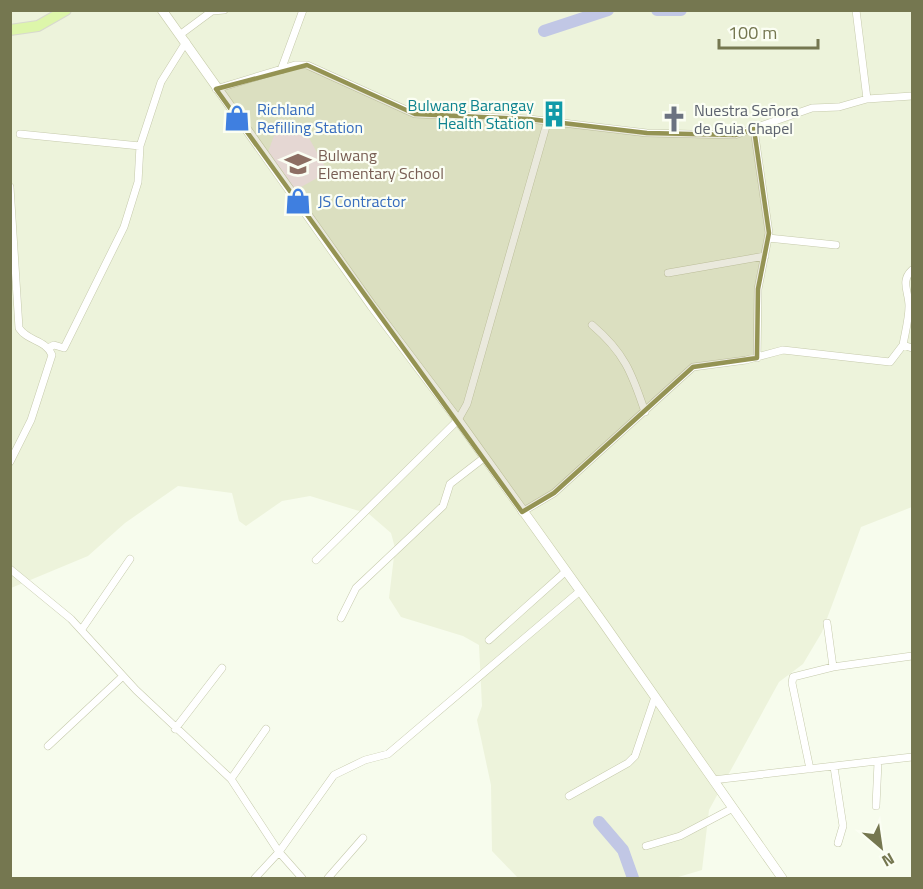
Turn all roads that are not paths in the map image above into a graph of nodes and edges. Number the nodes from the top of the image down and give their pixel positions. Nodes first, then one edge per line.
1 (66, 10) edge
2 (162, 10) edge
3 (224, 10) edge
4 (303, 10) edge
5 (856, 10) edge
6 (10, 30) edge
7 (183, 38) junction
8 (281, 70) junction
9 (216, 89) junction
10 (912, 96) edge
11 (867, 99) junction
12 (547, 123) junction
13 (754, 129) junction
14 (20, 134) dead end
15 (140, 146) junction
16 (10, 186) edge
17 (768, 238) junction
18 (836, 245) dead end
19 (765, 256) junction
20 (912, 270) edge
21 (668, 273) dead end
22 (592, 325) dead end
23 (903, 345) junction
24 (48, 348) junction
25 (912, 348) edge
26 (757, 358) junction
27 (645, 411) junction
28 (458, 420) junction
29 (485, 457) junction
30 (10, 462) edge
31 (522, 512) junction
32 (130, 559) dead end
33 (316, 560) dead end
34 (10, 569) edge
35 (566, 572) junction
36 (580, 591) junction
37 (341, 618) dead end
38 (827, 623) dead end
39 (82, 629) junction
40 (489, 640) dead end
41 (912, 656) edge
42 (833, 667) junction
43 (222, 668) dead end
44 (123, 675) junction
45 (655, 697) junction
46 (175, 729) junction
47 (266, 729) dead end
48 (48, 746) dead end
49 (912, 757) edge
50 (878, 762) junction
51 (834, 767) junction
52 (810, 770) junction
53 (231, 779) junction
54 (713, 780) junction
55 (569, 796) dead end
56 (876, 806) dead end
57 (733, 808) junction
58 (363, 838) dead end
59 (838, 843) dead end
60 (646, 846) dead end
61 (279, 852) junction
62 (255, 879) edge
63 (302, 879) edge
64 (328, 879) edge
65 (782, 879) edge

1 - 6 main road
2 - 7 street
3 - 7 street
4 - 8 street
5 - 11 street
7 - 9 street
7 - 15 street
8 - 9 street
8 - 12 street
9 - 28 street
10 - 11 street
11 - 13 street
12 - 13 street
12 - 28 street
13 - 17 street
14 - 15 street
15 - 24 street
16 - 24 street
17 - 18 street
17 - 19 street
19 - 21 street
19 - 26 street
20 - 23 street
22 - 27 street
23 - 25 street
23 - 26 street
24 - 30 street
26 - 27 street
27 - 31 street
28 - 29 street
28 - 33 street
29 - 31 street
29 - 37 street
31 - 35 street
32 - 39 street
34 - 39 street
35 - 36 street
35 - 40 street
36 - 45 street
36 - 61 street
38 - 42 street
39 - 44 street
41 - 42 street
42 - 52 street
43 - 46 street
44 - 46 street
44 - 48 street
45 - 54 street
45 - 55 street
46 - 53 street
47 - 53 street
49 - 50 street
50 - 51 street
50 - 56 street
51 - 52 street
51 - 59 street
52 - 54 street
53 - 61 street
54 - 57 street
57 - 60 street
57 - 65 street
58 - 64 street
61 - 62 street
61 - 63 street

